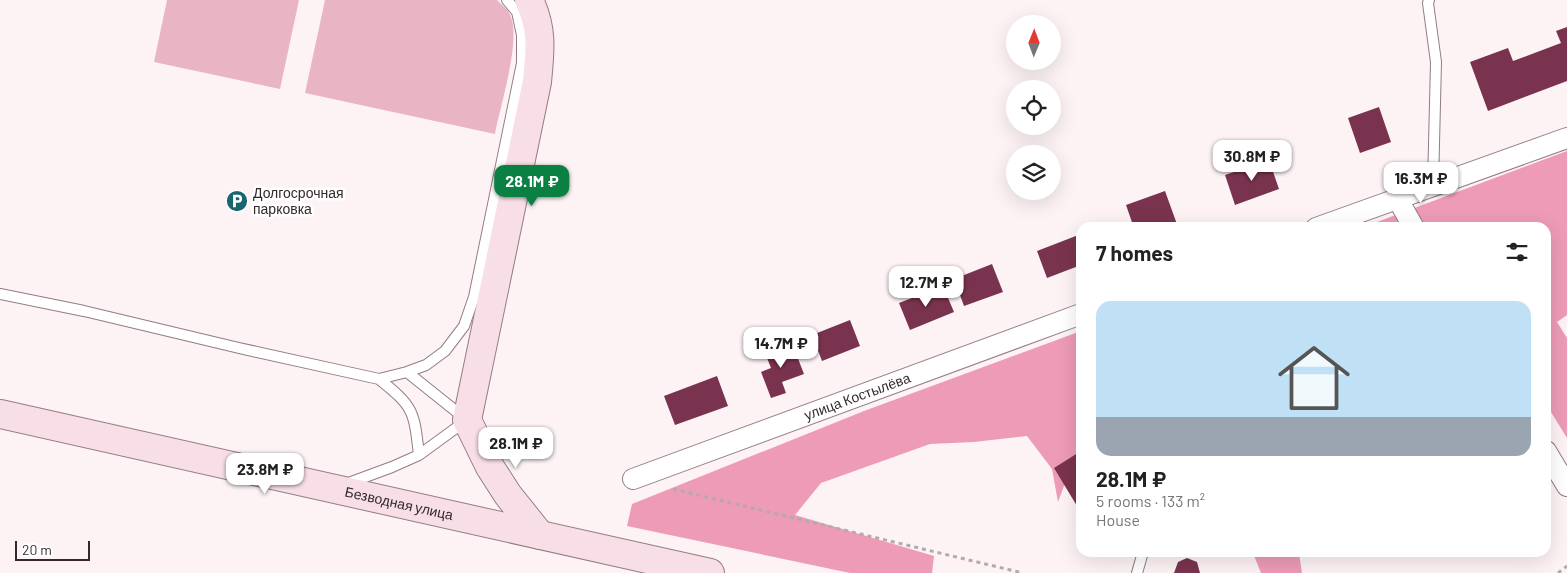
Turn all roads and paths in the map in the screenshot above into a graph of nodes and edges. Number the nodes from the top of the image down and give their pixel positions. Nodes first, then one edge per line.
1 (508, 0) edge
2 (529, 0) edge
3 (1429, 0) edge
4 (1567, 138) edge
5 (1433, 185) junction
6 (1397, 198) junction
7 (1332, 222) edge
8 (1411, 222) edge
9 (0, 294) edge
10 (1076, 316) edge
11 (407, 372) junction
12 (379, 379) junction
13 (0, 414) edge
14 (467, 420) junction
15 (419, 455) junction
16 (1551, 459) edge
17 (632, 479) dead end
18 (1567, 486) edge
19 (671, 488) dead end
20 (333, 489) junction
21 (540, 535) junction
22 (1142, 557) edge
23 (1567, 566) edge
24 (710, 573) edge
25 (1023, 573) edge
26 (1137, 573) edge
27 (1558, 573) edge

1 - 11 lane
2 - 14 main road
3 - 5 lane
4 - 5 street
5 - 6 street
6 - 7 street
6 - 8 street
9 - 12 lane
10 - 17 street, улица Костылёва
11 - 12 lane
11 - 14 lane
12 - 15 lane
13 - 20 main road, Безводная улица
14 - 15 lane
14 - 21 main road
15 - 20 lane
16 - 18 street
19 - 25 path
20 - 21 main road, Безводная улица
21 - 24 main road, Безводная улица
22 - 26 lane
23 - 27 path

